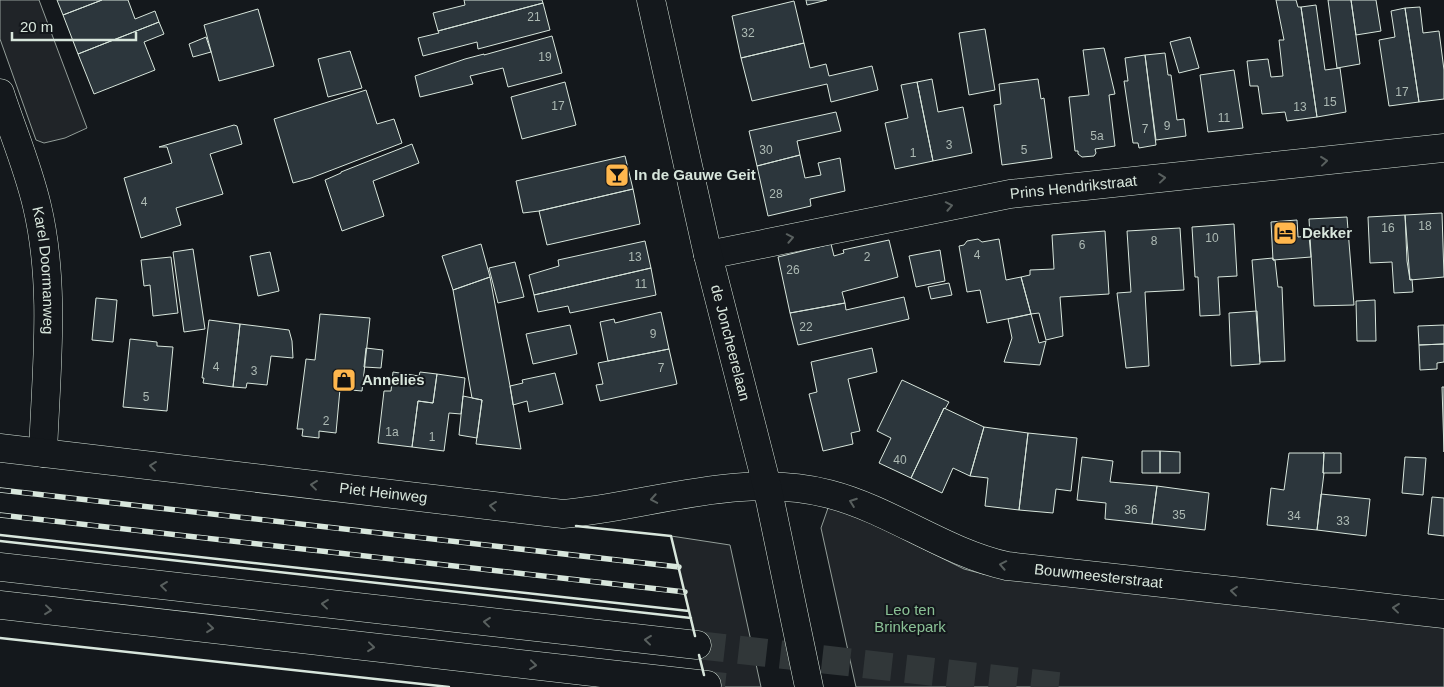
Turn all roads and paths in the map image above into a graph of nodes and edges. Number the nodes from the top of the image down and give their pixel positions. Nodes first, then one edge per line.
1 (651, 0) edge
2 (0, 93) edge
3 (1444, 148) edge
4 (708, 255) junction
5 (0, 448) edge
6 (43, 453) junction
7 (767, 486) junction
8 (0, 567) edge
9 (0, 605) edge
10 (1444, 614) edge
11 (697, 645) tunnel mouth
12 (707, 685) dead end
13 (809, 687) edge

1 - 4 street, de Joncheerelaan
2 - 6 street, Karel Doormanweg
4 -> 3 street, Prins Hendrikstraat
4 - 7 street, de Joncheerelaan
5 - 6 street, Piet Heinweg
7 -> 6 street, Piet Heinweg
10 -> 7 street, Bouwmeesterstraat
7 - 13 street, de Joncheerelaan
11 -> 8 street
9 -> 12 street

